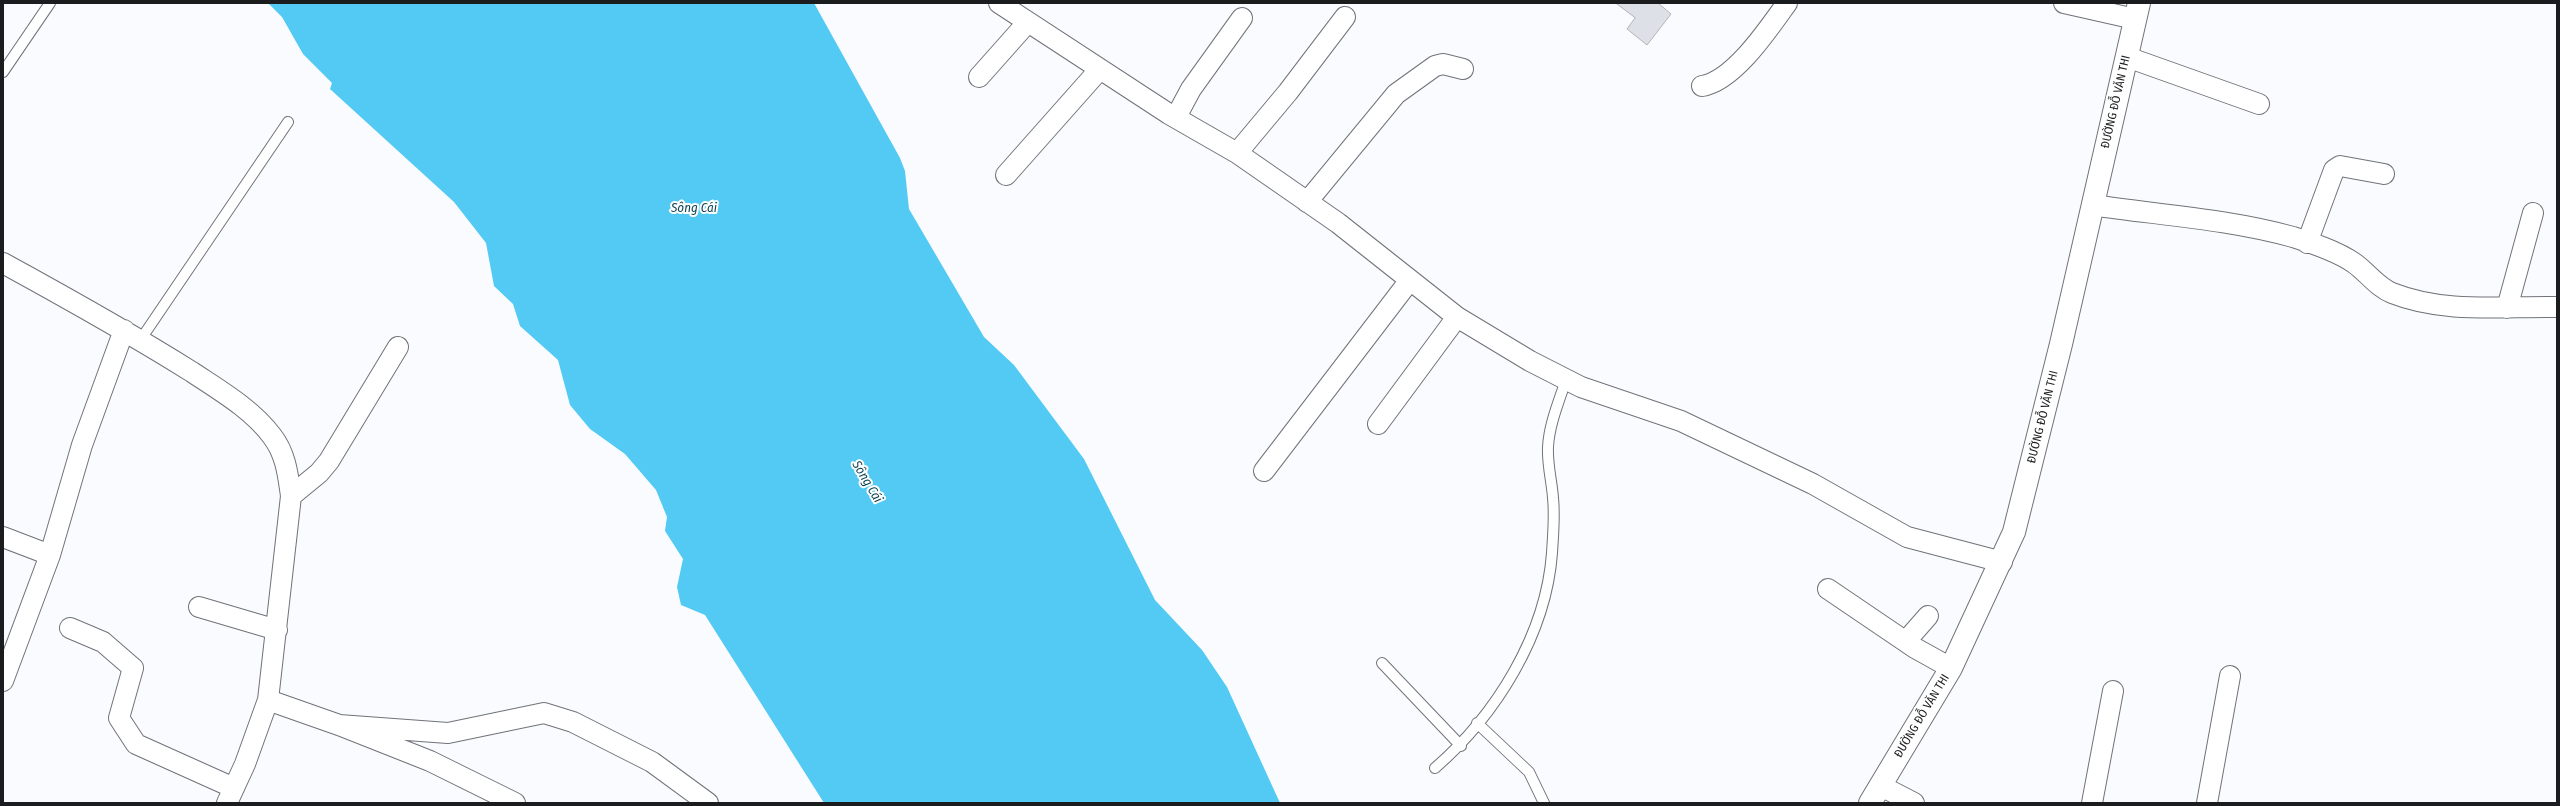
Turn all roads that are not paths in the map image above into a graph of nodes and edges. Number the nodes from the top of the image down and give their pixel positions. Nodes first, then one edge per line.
1 (50, 3) edge
2 (999, 3) edge
3 (1787, 3) edge
4 (2064, 3) edge
5 (2137, 11) edge
6 (1345, 17) dead end
7 (1242, 18) dead end
8 (1027, 23) junction
9 (2126, 57) junction
10 (1100, 69) junction
11 (1463, 69) dead end
12 (3, 72) edge
13 (979, 77) dead end
14 (1702, 86) dead end
15 (2259, 104) dead end
16 (1176, 117) junction
17 (288, 122) dead end
18 (1237, 153) junction
19 (2384, 174) dead end
20 (1006, 175) dead end
21 (1307, 202) junction
22 (2092, 205) junction
23 (2533, 213) dead end
24 (2307, 243) junction
25 (3, 263) edge
26 (1410, 280) junction
27 (2557, 307) edge
28 (2508, 308) junction
29 (1457, 317) junction
30 (132, 335) junction
31 (398, 347) dead end
32 (1566, 380) junction
33 (1378, 424) dead end
34 (1264, 471) dead end
35 (291, 496) junction
36 (3, 538) edge
37 (50, 555) junction
38 (2002, 562) junction
39 (1828, 589) dead end
40 (199, 607) dead end
41 (1928, 616) dead end
42 (70, 628) dead end
43 (277, 630) junction
44 (1906, 641) junction
45 (1382, 663) dead end
46 (1951, 668) junction
47 (2230, 676) dead end
48 (3, 681) edge
49 (2113, 691) dead end
50 (268, 700) junction
51 (1477, 724) junction
52 (339, 725) junction
53 (1461, 746) junction
54 (1435, 768) dead end
55 (1875, 794) edge
56 (230, 796) edge
57 (515, 803) edge
58 (708, 803) edge
59 (1544, 803) edge
60 (1914, 803) edge
61 (2092, 803) edge
62 (2207, 803) edge

1 - 12 lane
2 - 8 street
3 - 14 street
4 - 5 street
5 - 9 street, ĐƯỜNG ĐỖ VĂN THI
6 - 18 street
7 - 16 street
8 - 10 street
8 - 13 street
9 - 15 street
9 - 22 street, ĐƯỜNG ĐỖ VĂN THI
10 - 16 street
10 - 20 street
11 - 21 street
16 - 18 street
17 - 30 lane
18 - 21 street
19 - 24 street
21 - 26 street
22 - 24 street
22 - 38 street, ĐƯỜNG ĐỖ VĂN THI
23 - 28 street
24 - 28 street
25 - 30 street
26 - 29 street
26 - 34 street
27 - 28 street
29 - 32 street
29 - 33 street
30 - 35 street
30 - 37 street
31 - 35 street
32 - 38 street
32 - 51 lane
35 - 43 street
36 - 37 street
37 - 48 street
38 - 46 street, ĐƯỜNG ĐỖ VĂN THI
39 - 44 street
40 - 43 street
41 - 44 street
42 - 56 street
43 - 50 street
44 - 46 street
45 - 53 lane
46 - 55 street, ĐƯỜNG ĐỖ VĂN THI
47 - 62 street
49 - 61 street
50 - 52 street
50 - 56 street
51 - 53 lane
51 - 59 lane
52 - 57 street
52 - 58 street
53 - 54 lane
55 - 60 street

